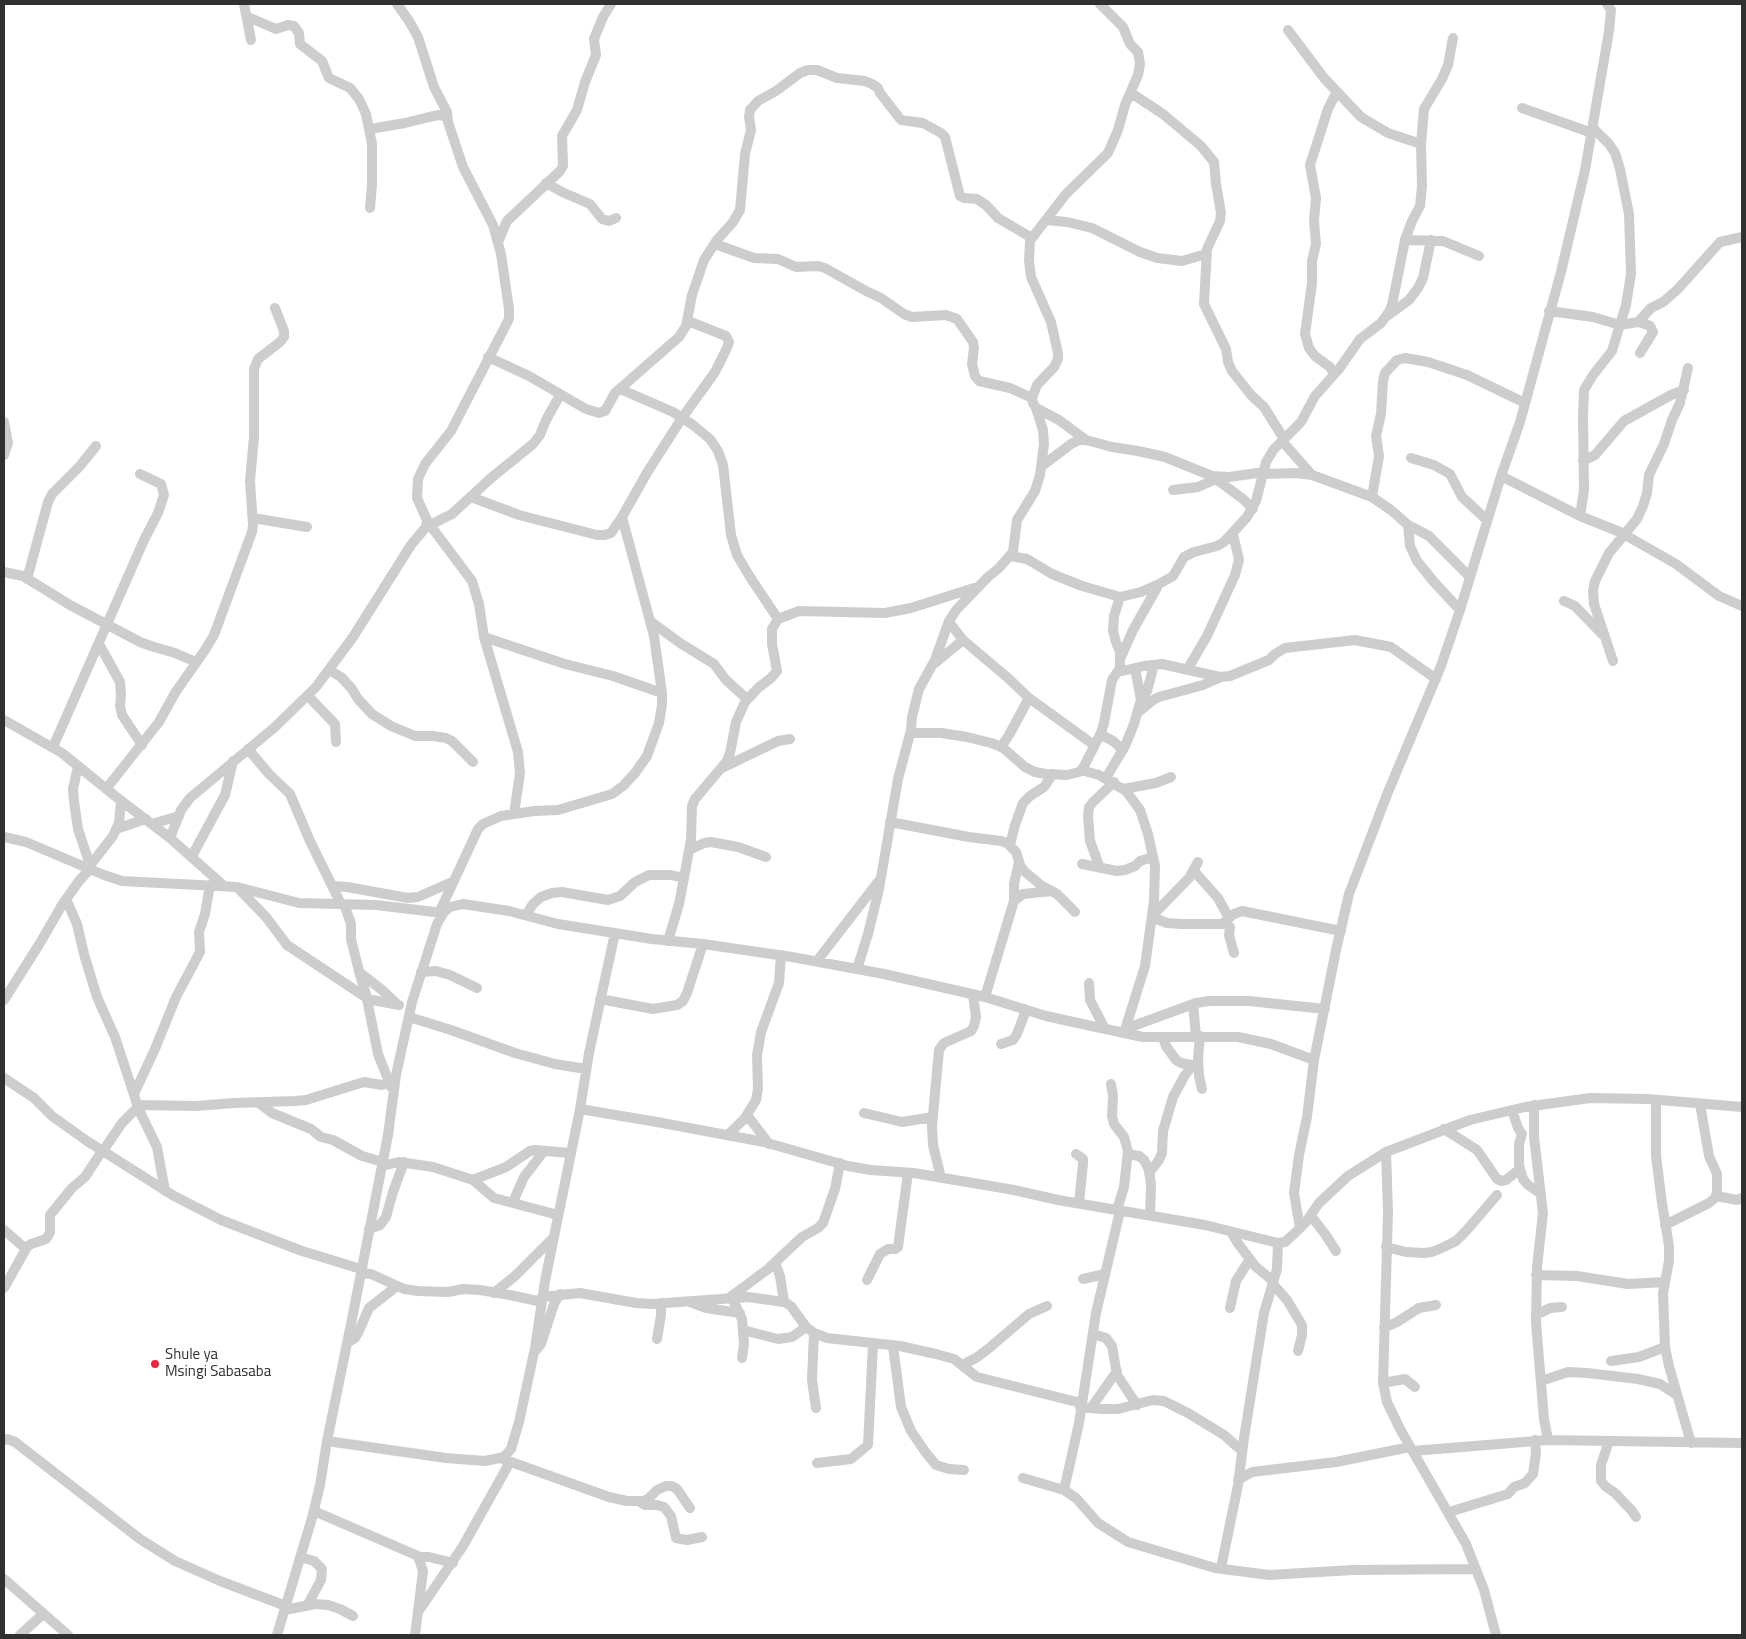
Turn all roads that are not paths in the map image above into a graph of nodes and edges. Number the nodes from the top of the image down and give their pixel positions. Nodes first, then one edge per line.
1 (252, 4) edge
2 (397, 4) edge
3 (611, 4) edge
4 (1100, 4) edge
5 (1607, 4) edge
6 (246, 12) edge
7 (1288, 30) dead end
8 (1453, 38) dead end
9 (251, 40) dead end
10 (1336, 92) junction
11 (1131, 94) junction
12 (1522, 108) dead end
13 (447, 118) junction
14 (370, 129) junction
15 (1592, 130) junction
16 (1421, 144) junction
17 (546, 183) junction
18 (370, 208) dead end
19 (616, 218) dead end
20 (1046, 220) junction
21 (1742, 237) edge
22 (1032, 238) junction
23 (1404, 240) junction
24 (1431, 240) junction
25 (498, 242) junction
26 (715, 244) junction
27 (1206, 254) junction
28 (1479, 256) dead end
29 (275, 308) dead end
30 (1549, 311) junction
31 (1385, 318) junction
32 (688, 321) junction
33 (1638, 322) junction
34 (1620, 325) junction
35 (1640, 353) dead end
36 (488, 358) junction
37 (1688, 368) dead end
38 (1334, 374) junction
39 (620, 389) junction
40 (1684, 390) junction
41 (560, 395) junction
42 (1032, 398) junction
43 (1525, 403) junction
44 (1036, 408) junction
45 (682, 418) junction
46 (4, 422) edge
47 (1086, 440) junction
48 (1283, 440) junction
49 (96, 446) dead end
50 (4, 455) edge
51 (1411, 458) dead end
52 (1583, 461) junction
53 (1042, 466) junction
54 (1264, 473) junction
55 (140, 474) dead end
56 (1312, 475) junction
57 (1501, 476) junction
58 (1214, 478) junction
59 (1173, 490) dead end
60 (470, 497) junction
61 (1372, 498) junction
62 (422, 508) junction
63 (1253, 509) junction
64 (1580, 516) junction
65 (253, 518) junction
66 (444, 518) junction
67 (622, 518) junction
68 (1487, 520) junction
69 (1408, 525) junction
70 (428, 526) junction
71 (307, 527) dead end
72 (1233, 534) junction
73 (1624, 534) junction
74 (1010, 556) junction
75 (4, 572) edge
76 (1470, 577) junction
77 (27, 579) junction
78 (1159, 584) junction
79 (978, 587) junction
80 (1120, 597) junction
81 (1564, 601) dead end
82 (1742, 606) edge
83 (1460, 610) junction
84 (778, 618) junction
85 (650, 621) junction
86 (948, 622) junction
87 (107, 625) junction
88 (1603, 634) junction
89 (484, 637) junction
90 (963, 640) junction
91 (99, 644) junction
92 (1121, 657) junction
93 (1613, 661) dead end
94 (196, 662) junction
95 (1154, 665) junction
96 (931, 666) junction
97 (1135, 668) junction
98 (329, 670) junction
99 (1186, 670) junction
100 (1118, 672) junction
101 (1221, 677) junction
102 (1436, 679) junction
103 (662, 693) junction
104 (308, 696) junction
105 (1029, 698) junction
106 (748, 699) junction
107 (1141, 700) junction
108 (1137, 713) junction
109 (4, 720) edge
110 (911, 733) junction
111 (1100, 734) junction
112 (790, 739) dead end
113 (336, 742) dead end
114 (142, 745) junction
115 (1094, 745) junction
116 (52, 747) junction
117 (1001, 747) junction
118 (248, 749) junction
119 (1123, 750) junction
120 (233, 761) junction
121 (473, 762) dead end
122 (78, 766) junction
123 (722, 768) junction
124 (1081, 770) junction
125 (1053, 774) junction
126 (1171, 777) dead end
127 (1110, 780) junction
128 (106, 789) junction
129 (1123, 789) junction
130 (121, 801) junction
131 (130, 808) junction
132 (514, 814) junction
133 (178, 816) junction
134 (120, 818) junction
135 (149, 822) junction
136 (890, 822) junction
137 (116, 829) junction
138 (4, 837) edge
139 (170, 838) junction
140 (1010, 845) junction
141 (689, 850) junction
142 (192, 856) junction
143 (766, 857) dead end
144 (1153, 857) junction
145 (1019, 862) junction
146 (1082, 864) dead end
147 (89, 868) junction
148 (1100, 868) junction
149 (881, 877) junction
150 (684, 878) junction
151 (452, 882) junction
152 (210, 885) junction
153 (224, 886) junction
154 (332, 886) junction
155 (237, 887) junction
156 (1052, 891) junction
157 (66, 899) junction
158 (1014, 901) junction
159 (343, 904) junction
160 (1075, 912) dead end
161 (441, 913) junction
162 (526, 915) junction
163 (1152, 916) junction
164 (1226, 921) junction
165 (1340, 931) junction
166 (615, 933) junction
167 (668, 941) junction
168 (703, 944) junction
169 (1234, 953) dead end
170 (781, 955) junction
171 (816, 961) junction
172 (857, 969) junction
173 (359, 972) junction
174 (421, 972) junction
175 (1089, 983) dead end
176 (477, 988) dead end
177 (973, 995) junction
178 (985, 997) junction
179 (367, 999) junction
180 (600, 999) junction
181 (4, 1000) edge
182 (1193, 1004) junction
183 (398, 1005) junction
184 (1325, 1009) junction
185 (1026, 1010) junction
186 (410, 1014) junction
187 (1105, 1029) junction
188 (1124, 1031) junction
189 (1198, 1036) junction
190 (1163, 1038) junction
191 (1001, 1044) dead end
192 (1314, 1060) junction
193 (1196, 1066) junction
194 (586, 1069) junction
195 (4, 1078) edge
196 (389, 1082) junction
197 (1111, 1084) dead end
198 (1202, 1089) dead end
199 (134, 1094) junction
200 (394, 1094) junction
201 (1656, 1100) junction
202 (259, 1103) junction
203 (1700, 1104) junction
204 (1534, 1105) junction
205 (137, 1106) junction
206 (1742, 1107) edge
207 (580, 1109) junction
208 (1512, 1110) junction
209 (864, 1112) dead end
210 (748, 1115) junction
211 (933, 1117) junction
212 (1444, 1130) junction
213 (728, 1135) junction
214 (768, 1144) junction
215 (103, 1151) junction
216 (544, 1151) junction
217 (1386, 1152) junction
218 (570, 1153) junction
219 (1076, 1154) dead end
220 (1128, 1154) junction
221 (404, 1162) junction
222 (840, 1163) junction
223 (382, 1164) junction
224 (1520, 1169) junction
225 (908, 1173) junction
226 (1149, 1173) junction
227 (941, 1178) junction
228 (473, 1180) junction
229 (165, 1191) junction
230 (1541, 1194) junction
231 (1497, 1195) dead end
232 (1716, 1196) junction
233 (1742, 1198) edge
234 (513, 1202) junction
235 (1079, 1204) junction
236 (1118, 1210) junction
237 (558, 1215) junction
238 (1150, 1215) junction
239 (1310, 1216) junction
240 (1665, 1225) junction
241 (1300, 1228) junction
242 (369, 1229) junction
243 (4, 1230) edge
244 (1231, 1232) junction
245 (553, 1238) junction
246 (1278, 1243) junction
247 (1386, 1247) junction
248 (26, 1249) junction
249 (1336, 1251) dead end
250 (1250, 1259) junction
251 (775, 1262) junction
252 (361, 1271) junction
253 (1105, 1274) junction
254 (1536, 1275) junction
255 (377, 1276) junction
256 (1083, 1279) dead end
257 (867, 1280) dead end
258 (1273, 1282) junction
259 (1664, 1282) junction
260 (397, 1286) junction
261 (4, 1288) edge
262 (358, 1290) junction
263 (494, 1293) junction
264 (560, 1294) junction
265 (731, 1298) junction
266 (542, 1299) junction
267 (689, 1301) junction
268 (784, 1302) junction
269 (661, 1303) junction
270 (1436, 1305) dead end
271 (1048, 1306) dead end
272 (1562, 1307) dead end
273 (1230, 1308) dead end
274 (740, 1313) junction
275 (1536, 1315) junction
276 (1384, 1328) junction
277 (743, 1330) junction
278 (810, 1330) junction
279 (1093, 1334) junction
280 (657, 1339) dead end
281 (347, 1343) junction
282 (873, 1344) junction
283 (893, 1346) junction
284 (1665, 1347) junction
285 (1298, 1351) dead end
286 (533, 1355) junction
287 (742, 1358) dead end
288 (1611, 1361) dead end
289 (962, 1365) junction
290 (1117, 1372) junction
291 (1541, 1381) junction
292 (1383, 1382) junction
293 (1415, 1387) dead end
294 (1677, 1395) junction
295 (1137, 1405) junction
296 (1084, 1406) junction
297 (816, 1408) dead end
298 (4, 1432) edge
299 (8, 1440) edge
300 (1535, 1440) junction
301 (1548, 1440) junction
302 (327, 1441) junction
303 (1608, 1441) junction
304 (1691, 1443) junction
305 (1742, 1443) edge
306 (1412, 1449) junction
307 (1242, 1451) junction
308 (505, 1460) junction
309 (818, 1463) dead end
310 (964, 1470) dead end
311 (1023, 1478) dead end
312 (1238, 1480) junction
313 (1064, 1490) junction
314 (639, 1501) junction
315 (690, 1508) dead end
316 (314, 1510) junction
317 (1449, 1512) junction
318 (1636, 1517) dead end
319 (702, 1537) dead end
320 (300, 1557) junction
321 (419, 1557) junction
322 (453, 1563) junction
323 (1221, 1568) junction
324 (1476, 1569) junction
325 (4, 1580) edge
326 (307, 1606) junction
327 (285, 1608) junction
328 (43, 1614) junction
329 (417, 1615) junction
330 (353, 1616) dead end
331 (20, 1635) edge
332 (68, 1635) edge
333 (276, 1635) edge
334 (414, 1635) edge
335 (1496, 1635) edge

1 - 6 street
2 - 13 street
3 - 17 street
4 - 11 street
5 - 15 street
6 - 9 street
6 - 14 street
7 - 10 street
8 - 16 street
10 - 16 street
10 - 38 street
11 - 20 street
11 - 27 street
12 - 15 street
13 - 14 street
13 - 25 street
14 - 18 street
15 - 30 street
15 - 34 street
16 - 23 street
17 - 19 street
17 - 25 street
20 - 22 street
20 - 27 street
21 - 33 street
22 - 26 street
22 - 42 street
23 - 24 street
23 - 31 street
24 - 28 street
24 - 31 street
25 - 36 street
26 - 32 street
26 - 42 street
27 - 48 street
29 - 65 street
30 - 34 street
30 - 43 street
31 - 38 street
32 - 39 street
32 - 45 street
33 - 34 street
33 - 35 street
34 - 52 street
36 - 41 street
36 - 62 street
37 - 40 street
38 - 48 street
39 - 41 street
39 - 45 street
40 - 52 street
40 - 73 street
41 - 60 street
42 - 44 street
43 - 57 street
43 - 61 street
44 - 47 street
44 - 53 street
45 - 67 street
45 - 84 street
46 - 50 street
47 - 53 street
47 - 58 street
48 - 54 street
48 - 56 street
49 - 77 street
51 - 68 street
52 - 64 street
53 - 74 street
54 - 56 street
54 - 58 street
54 - 63 street
55 - 87 street
56 - 61 street
57 - 64 street
57 - 68 street
58 - 59 street
58 - 63 street
60 - 66 street
60 - 67 street
61 - 69 street
62 - 66 street
62 - 70 street
63 - 72 street
64 - 73 street
65 - 71 street
65 - 94 street
66 - 70 street
67 - 85 street
68 - 76 street
69 - 76 street
69 - 83 street
70 - 89 street
70 - 98 street
72 - 78 street
72 - 99 street
73 - 82 street
73 - 88 street
74 - 79 street
74 - 80 street
75 - 77 street
76 - 83 street
77 - 87 street
78 - 80 street
78 - 92 street
79 - 84 street
79 - 86 street
80 - 92 street
81 - 88 street
83 - 102 street
84 - 106 street
85 - 103 street
85 - 106 street
86 - 90 street
86 - 96 street
87 - 91 street
87 - 94 street
88 - 93 street
89 - 103 street
89 - 132 street
90 - 96 street
90 - 105 street
91 - 114 street
91 - 116 street
92 - 100 street
94 - 114 street
95 - 97 street
95 - 99 street
95 - 107 street
96 - 110 street
97 - 100 street
97 - 107 street
98 - 104 street
98 - 121 street
99 - 101 street
100 - 111 street
101 - 102 street
101 - 108 street
102 - 165 street
103 - 132 street
104 - 113 street
104 - 118 street
105 - 115 street
105 - 117 street
106 - 123 street
107 - 108 street
108 - 119 street
109 - 116 street
110 - 117 street
110 - 136 street
111 - 115 street
111 - 119 street
112 - 123 street
114 - 128 street
115 - 124 street
116 - 122 street
117 - 125 street
118 - 120 street
118 - 154 street
119 - 127 street
120 - 133 street
120 - 142 street
122 - 128 street
122 - 147 street
123 - 141 street
124 - 125 street
124 - 127 street
125 - 140 street
126 - 129 street
127 - 129 street
127 - 148 street
128 - 130 street
129 - 144 street
130 - 131 street
130 - 134 street
131 - 134 street
131 - 135 street
132 - 151 street
133 - 135 street
133 - 139 street
134 - 137 street
135 - 137 street
135 - 139 street
136 - 140 street
136 - 149 street
137 - 147 street
138 - 147 street
139 - 142 street
140 - 145 street
141 - 143 street
141 - 150 street
142 - 153 street
144 - 148 street
144 - 163 street
145 - 156 street
145 - 158 street
146 - 148 street
147 - 152 street
147 - 157 street
149 - 171 street
149 - 172 street
150 - 162 street
150 - 167 street
151 - 154 street
151 - 161 street
152 - 153 street
152 - 199 street
153 - 155 street
154 - 159 street
155 - 159 street
155 - 179 street
156 - 158 street
156 - 160 street
157 - 181 street
157 - 199 street
158 - 178 street
159 - 161 street
159 - 173 street
161 - 162 street
161 - 174 street
162 - 166 street
163 - 164 street
163 - 164 street
163 - 188 street
164 - 165 street
164 - 169 street
165 - 184 street
166 - 167 street
166 - 180 street
167 - 168 street
168 - 170 street
168 - 180 street
170 - 171 street
170 - 210 street
171 - 172 street
172 - 177 street
173 - 179 street
173 - 183 street
174 - 176 street
174 - 186 street
175 - 187 street
177 - 178 street
177 - 211 street
178 - 185 street
179 - 183 street
179 - 196 street
180 - 194 street
182 - 184 street
182 - 188 street
182 - 189 street
183 - 186 street
184 - 192 street
185 - 187 street
185 - 191 street
186 - 194 street
186 - 200 street
187 - 188 street
188 - 190 street
189 - 190 street
189 - 192 street
189 - 193 street
190 - 193 street
192 - 241 street
193 - 198 street
193 - 226 street
194 - 207 street
195 - 215 street
196 - 200 street
196 - 202 street
197 - 220 street
199 - 205 street
200 - 223 street
201 - 203 street
201 - 204 street
201 - 240 street
202 - 205 street
202 - 223 street
203 - 206 street
203 - 232 street
204 - 208 street
204 - 230 street
205 - 215 street
205 - 229 street
207 - 213 street
207 - 218 street
208 - 212 street
208 - 224 street
209 - 211 street
210 - 213 street
210 - 214 street
211 - 227 street
212 - 217 street
212 - 224 street
213 - 214 street
214 - 222 street
215 - 229 street
215 - 248 street
216 - 218 street
216 - 228 street
216 - 234 street
217 - 239 street
217 - 247 street
218 - 237 street
219 - 235 street
220 - 226 street
220 - 236 street
221 - 223 street
221 - 228 street
221 - 242 street
222 - 225 street
222 - 251 street
223 - 242 street
224 - 230 street
225 - 227 street
225 - 257 street
226 - 238 street
227 - 235 street
228 - 234 street
229 - 252 street
230 - 254 street
231 - 247 street
232 - 233 street
232 - 240 street
234 - 237 street
235 - 236 street
236 - 238 street
236 - 253 street
237 - 245 street
238 - 244 street
239 - 241 street
239 - 249 street
240 - 259 street
241 - 246 street
242 - 252 street
243 - 248 street
244 - 246 street
244 - 250 street
245 - 263 street
245 - 266 street
246 - 258 street
247 - 276 street
248 - 261 street
250 - 258 street
250 - 273 street
251 - 265 street
251 - 268 street
252 - 255 street
252 - 262 street
253 - 256 street
253 - 279 street
254 - 259 street
254 - 275 street
255 - 260 street
255 - 262 street
258 - 285 street
258 - 307 street
259 - 284 street
260 - 263 street
260 - 281 street
262 - 281 street
263 - 266 street
264 - 266 street
264 - 269 street
264 - 286 street
265 - 267 street
265 - 268 street
265 - 274 street
266 - 286 street
267 - 269 street
267 - 274 street
268 - 278 street
269 - 280 street
270 - 276 street
271 - 289 street
272 - 275 street
274 - 277 street
275 - 291 street
276 - 292 street
277 - 278 street
277 - 287 street
278 - 282 street
278 - 297 street
279 - 290 street
279 - 296 street
281 - 302 street
282 - 283 street
282 - 309 street
283 - 289 street
283 - 310 street
284 - 288 street
284 - 294 street
286 - 308 street
289 - 296 street
290 - 295 street
290 - 296 street
291 - 294 street
291 - 301 street
292 - 293 street
292 - 306 street
294 - 304 street
295 - 296 street
295 - 307 street
296 - 313 street
298 - 299 street
299 - 327 street
300 - 301 street
300 - 306 street
300 - 317 street
301 - 303 street
302 - 308 street
302 - 316 street
303 - 304 street
303 - 318 street
304 - 305 street
306 - 312 street
306 - 317 street
307 - 312 street
308 - 314 street
308 - 322 street
311 - 313 street
312 - 323 street
313 - 323 street
314 - 315 street
314 - 319 street
316 - 320 street
316 - 321 street
317 - 324 street
320 - 326 street
320 - 327 street
321 - 322 street
321 - 329 street
322 - 329 street
323 - 324 street
324 - 335 street
325 - 328 street
326 - 327 street
326 - 330 street
327 - 333 street
328 - 331 street
328 - 332 street
329 - 334 street

